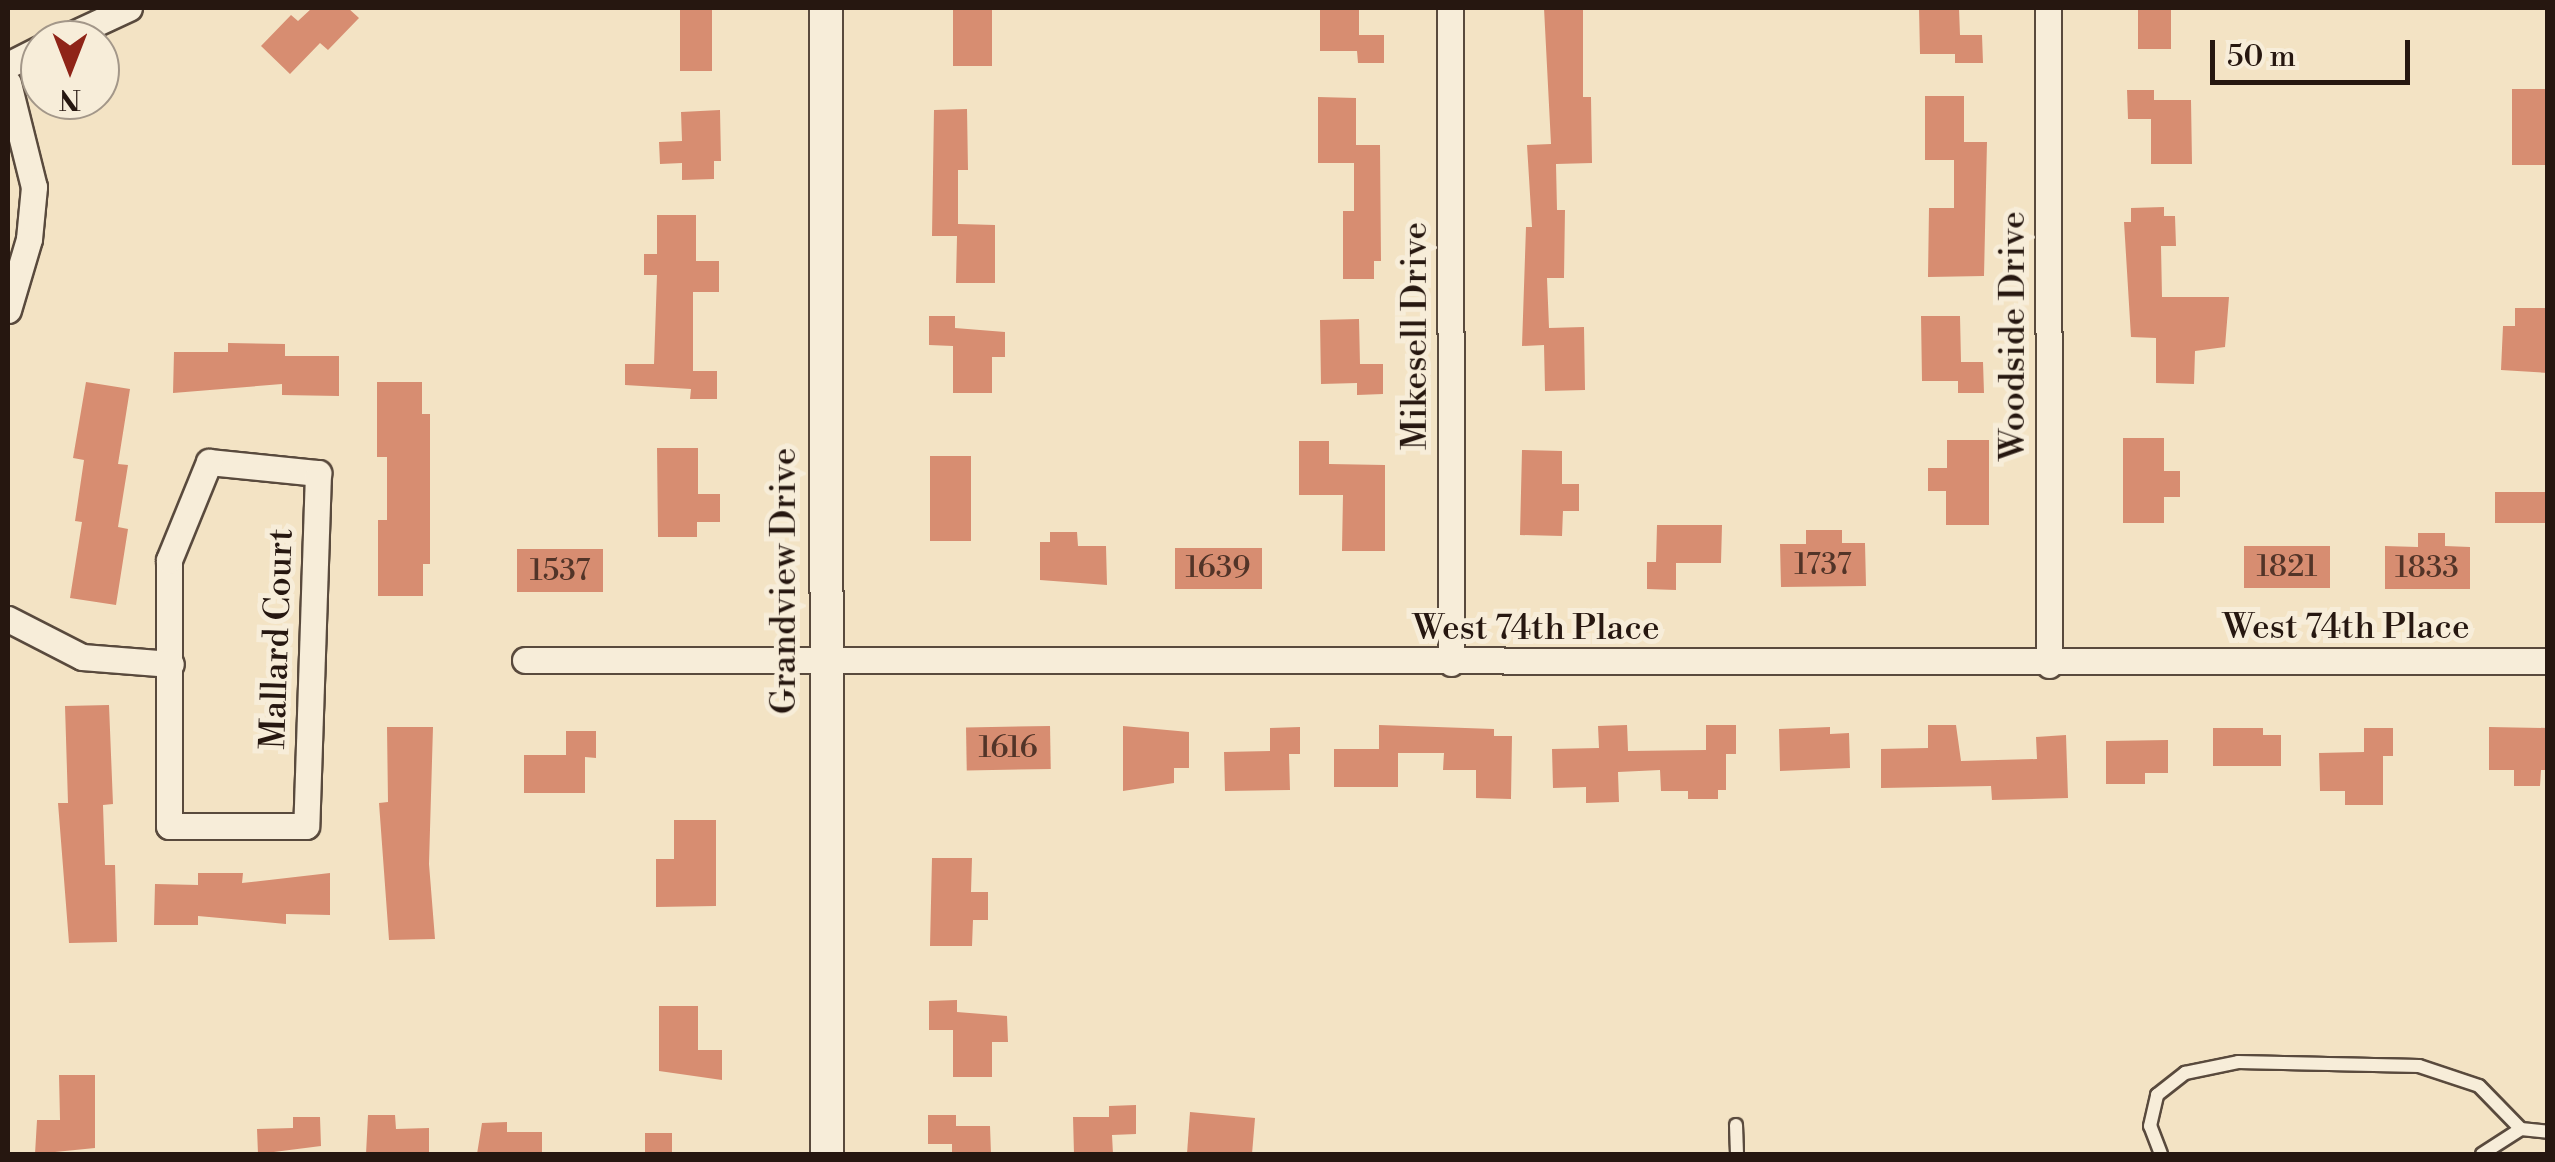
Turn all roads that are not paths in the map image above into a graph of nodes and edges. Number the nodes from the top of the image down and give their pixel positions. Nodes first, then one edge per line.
1 (130, 8) edge
2 (826, 8) edge
3 (1450, 8) edge
4 (2048, 8) edge
5 (104, 20) edge
6 (8, 83) edge
7 (8, 310) edge
8 (8, 619) edge
9 (525, 660) dead end
10 (825, 660) junction
11 (2548, 661) edge
12 (170, 664) junction
13 (1451, 664) junction
14 (2050, 665) junction
15 (1736, 1125) dead end
16 (2522, 1129) junction
17 (2548, 1132) edge
18 (828, 1154) edge
19 (1736, 1154) edge
20 (2162, 1154) edge
21 (2482, 1154) edge

1 - 5 street
2 - 10 street, Grandview Drive
3 - 13 street, Mikesell Drive
4 - 14 street, Woodside Drive
6 - 7 street
8 - 12 street
9 - 10 street, West 74th Place
10 - 13 street, West 74th Place
10 - 18 street, Grandview Drive
11 - 14 street, West 74th Place
12 - 12 street, Mallard Court
13 - 14 street, West 74th Place
15 - 19 lane
16 - 17 lane
16 - 20 lane
16 - 21 lane

